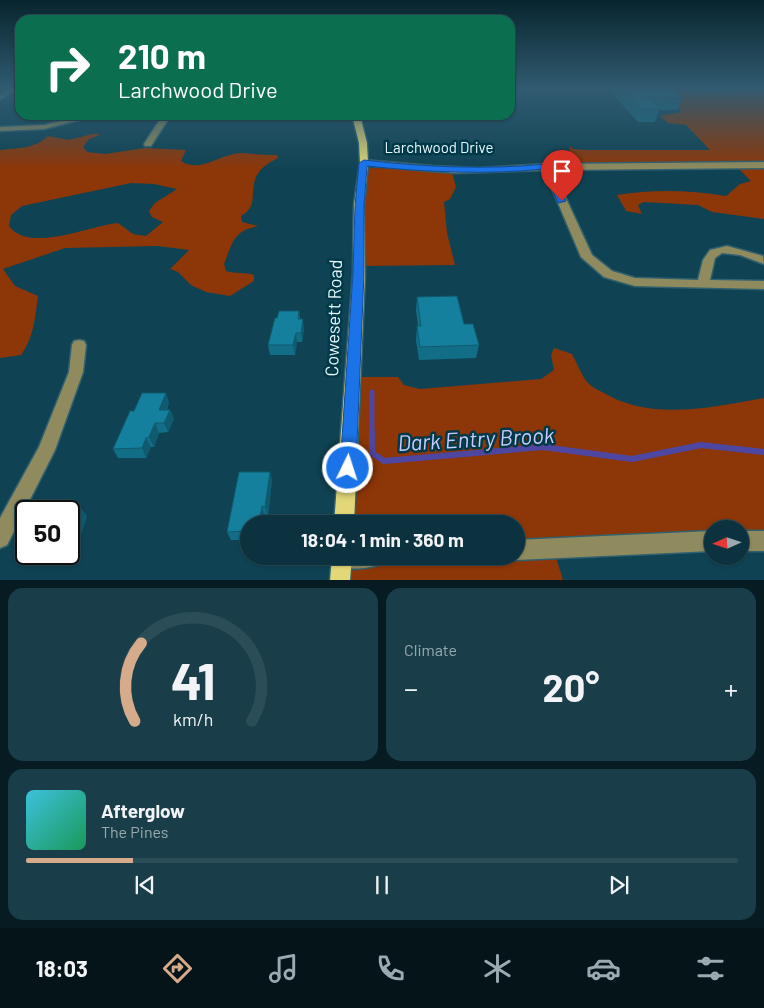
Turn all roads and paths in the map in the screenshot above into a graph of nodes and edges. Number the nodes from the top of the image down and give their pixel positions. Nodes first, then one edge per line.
1 (74, 120) edge
2 (164, 120) edge
3 (357, 120) edge
4 (0, 129) edge
5 (148, 144) dead end
6 (364, 163) junction
7 (764, 165) edge
8 (546, 167) junction
9 (764, 261) edge
10 (703, 284) junction
11 (764, 285) edge
12 (79, 345) dead end
13 (345, 515) edge
14 (0, 538) edge
15 (764, 540) edge
16 (704, 541) edge
17 (749, 541) edge
18 (525, 550) edge
19 (341, 565) edge
20 (340, 580) edge

1 - 4 street
2 - 5 street
3 - 6 main road, Cowesett Road
6 - 8 street, Larchwood Drive
6 - 13 main road, Cowesett Road
7 - 8 street, Larchwood Drive
8 - 10 street
9 - 10 street
10 - 11 street
12 - 14 street
15 - 17 street
16 - 18 street
19 - 20 main road

